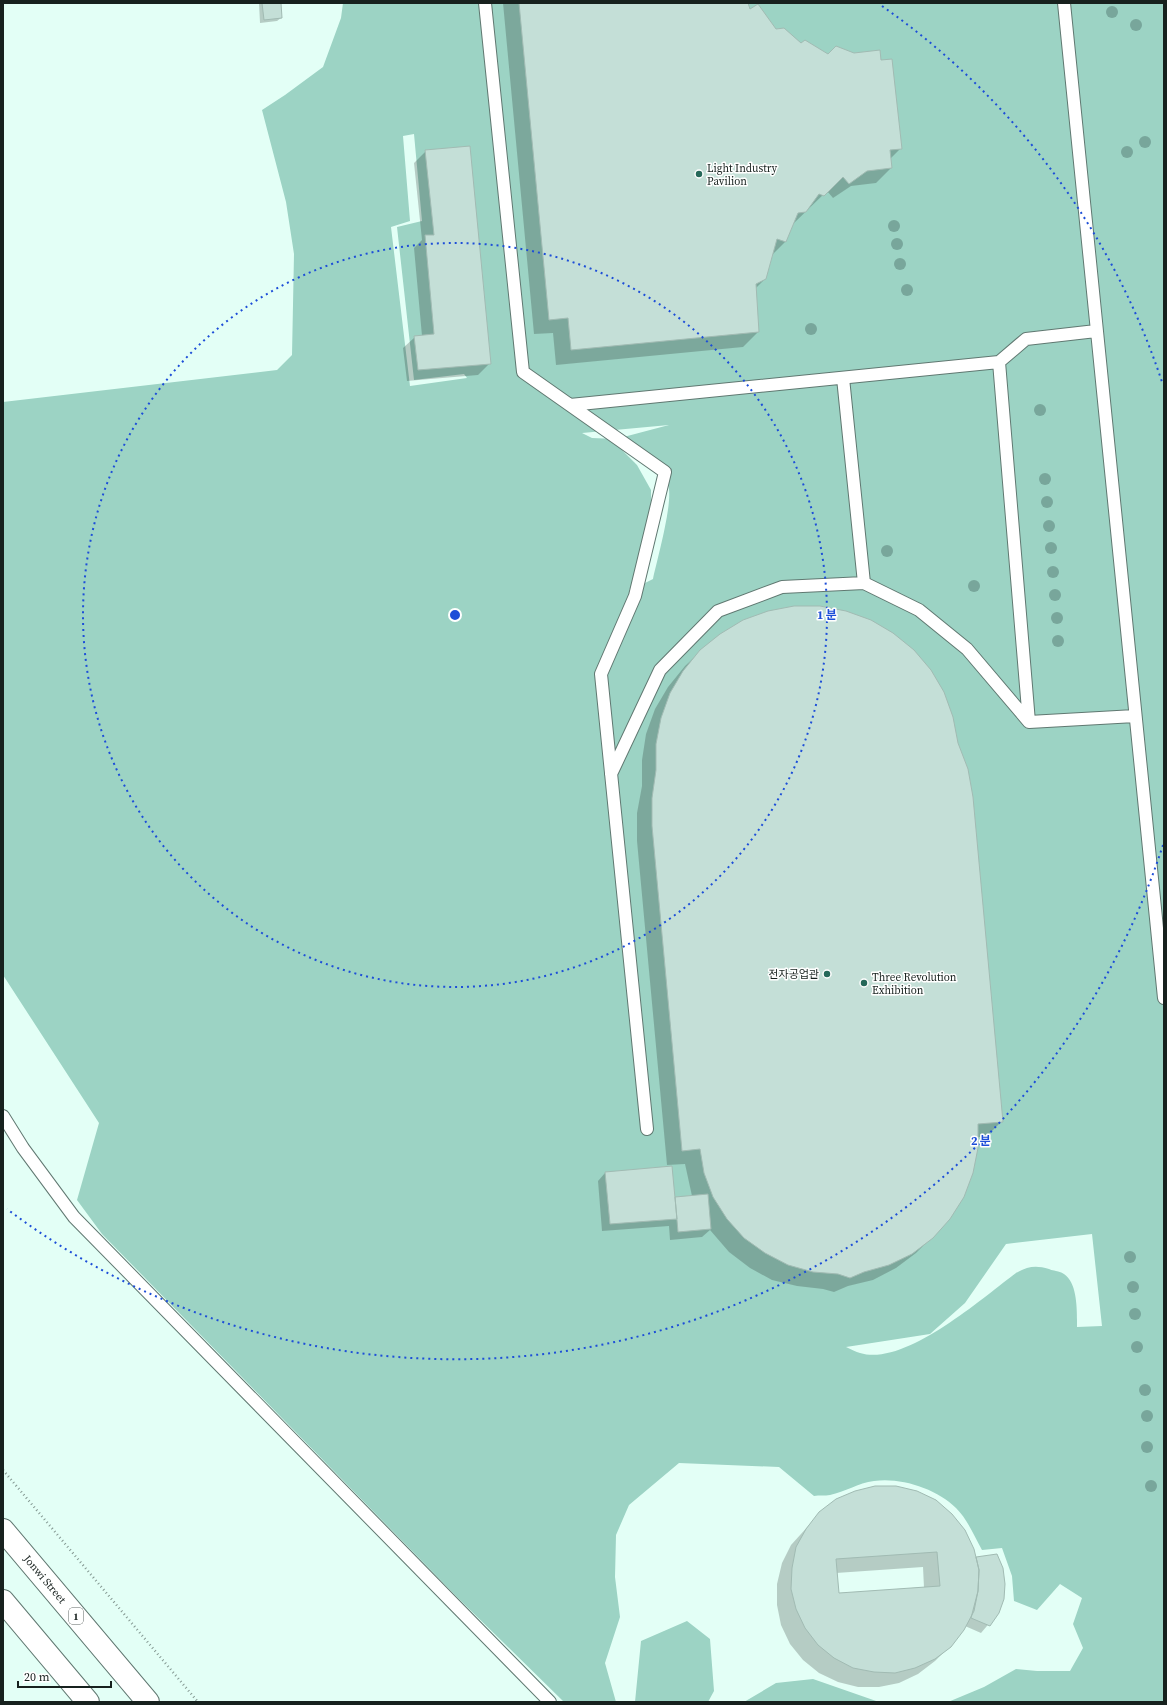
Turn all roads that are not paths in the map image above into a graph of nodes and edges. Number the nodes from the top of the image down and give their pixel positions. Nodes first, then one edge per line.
1 (485, 3) edge
2 (1064, 3) edge
3 (1096, 331) junction
4 (999, 362) junction
5 (843, 378) junction
6 (570, 405) junction
7 (864, 583) junction
8 (1135, 716) junction
9 (1029, 722) junction
10 (611, 775) junction
11 (1164, 998) edge
12 (3, 1116) edge
13 (647, 1129) dead end
14 (3, 1530) edge
15 (3, 1600) edge
16 (88, 1702) edge
17 (148, 1702) edge
18 (550, 1702) edge

1 - 6 lane
2 - 3 lane
3 - 4 lane
3 - 8 lane
4 - 5 lane
4 - 9 lane
5 - 6 lane
5 - 7 lane
6 - 10 lane
7 - 9 lane
7 - 10 lane
8 - 9 lane
8 - 11 lane
10 - 13 lane
12 - 18 lane
14 - 17 main road, Jonwi Street / 1
15 - 16 main road

